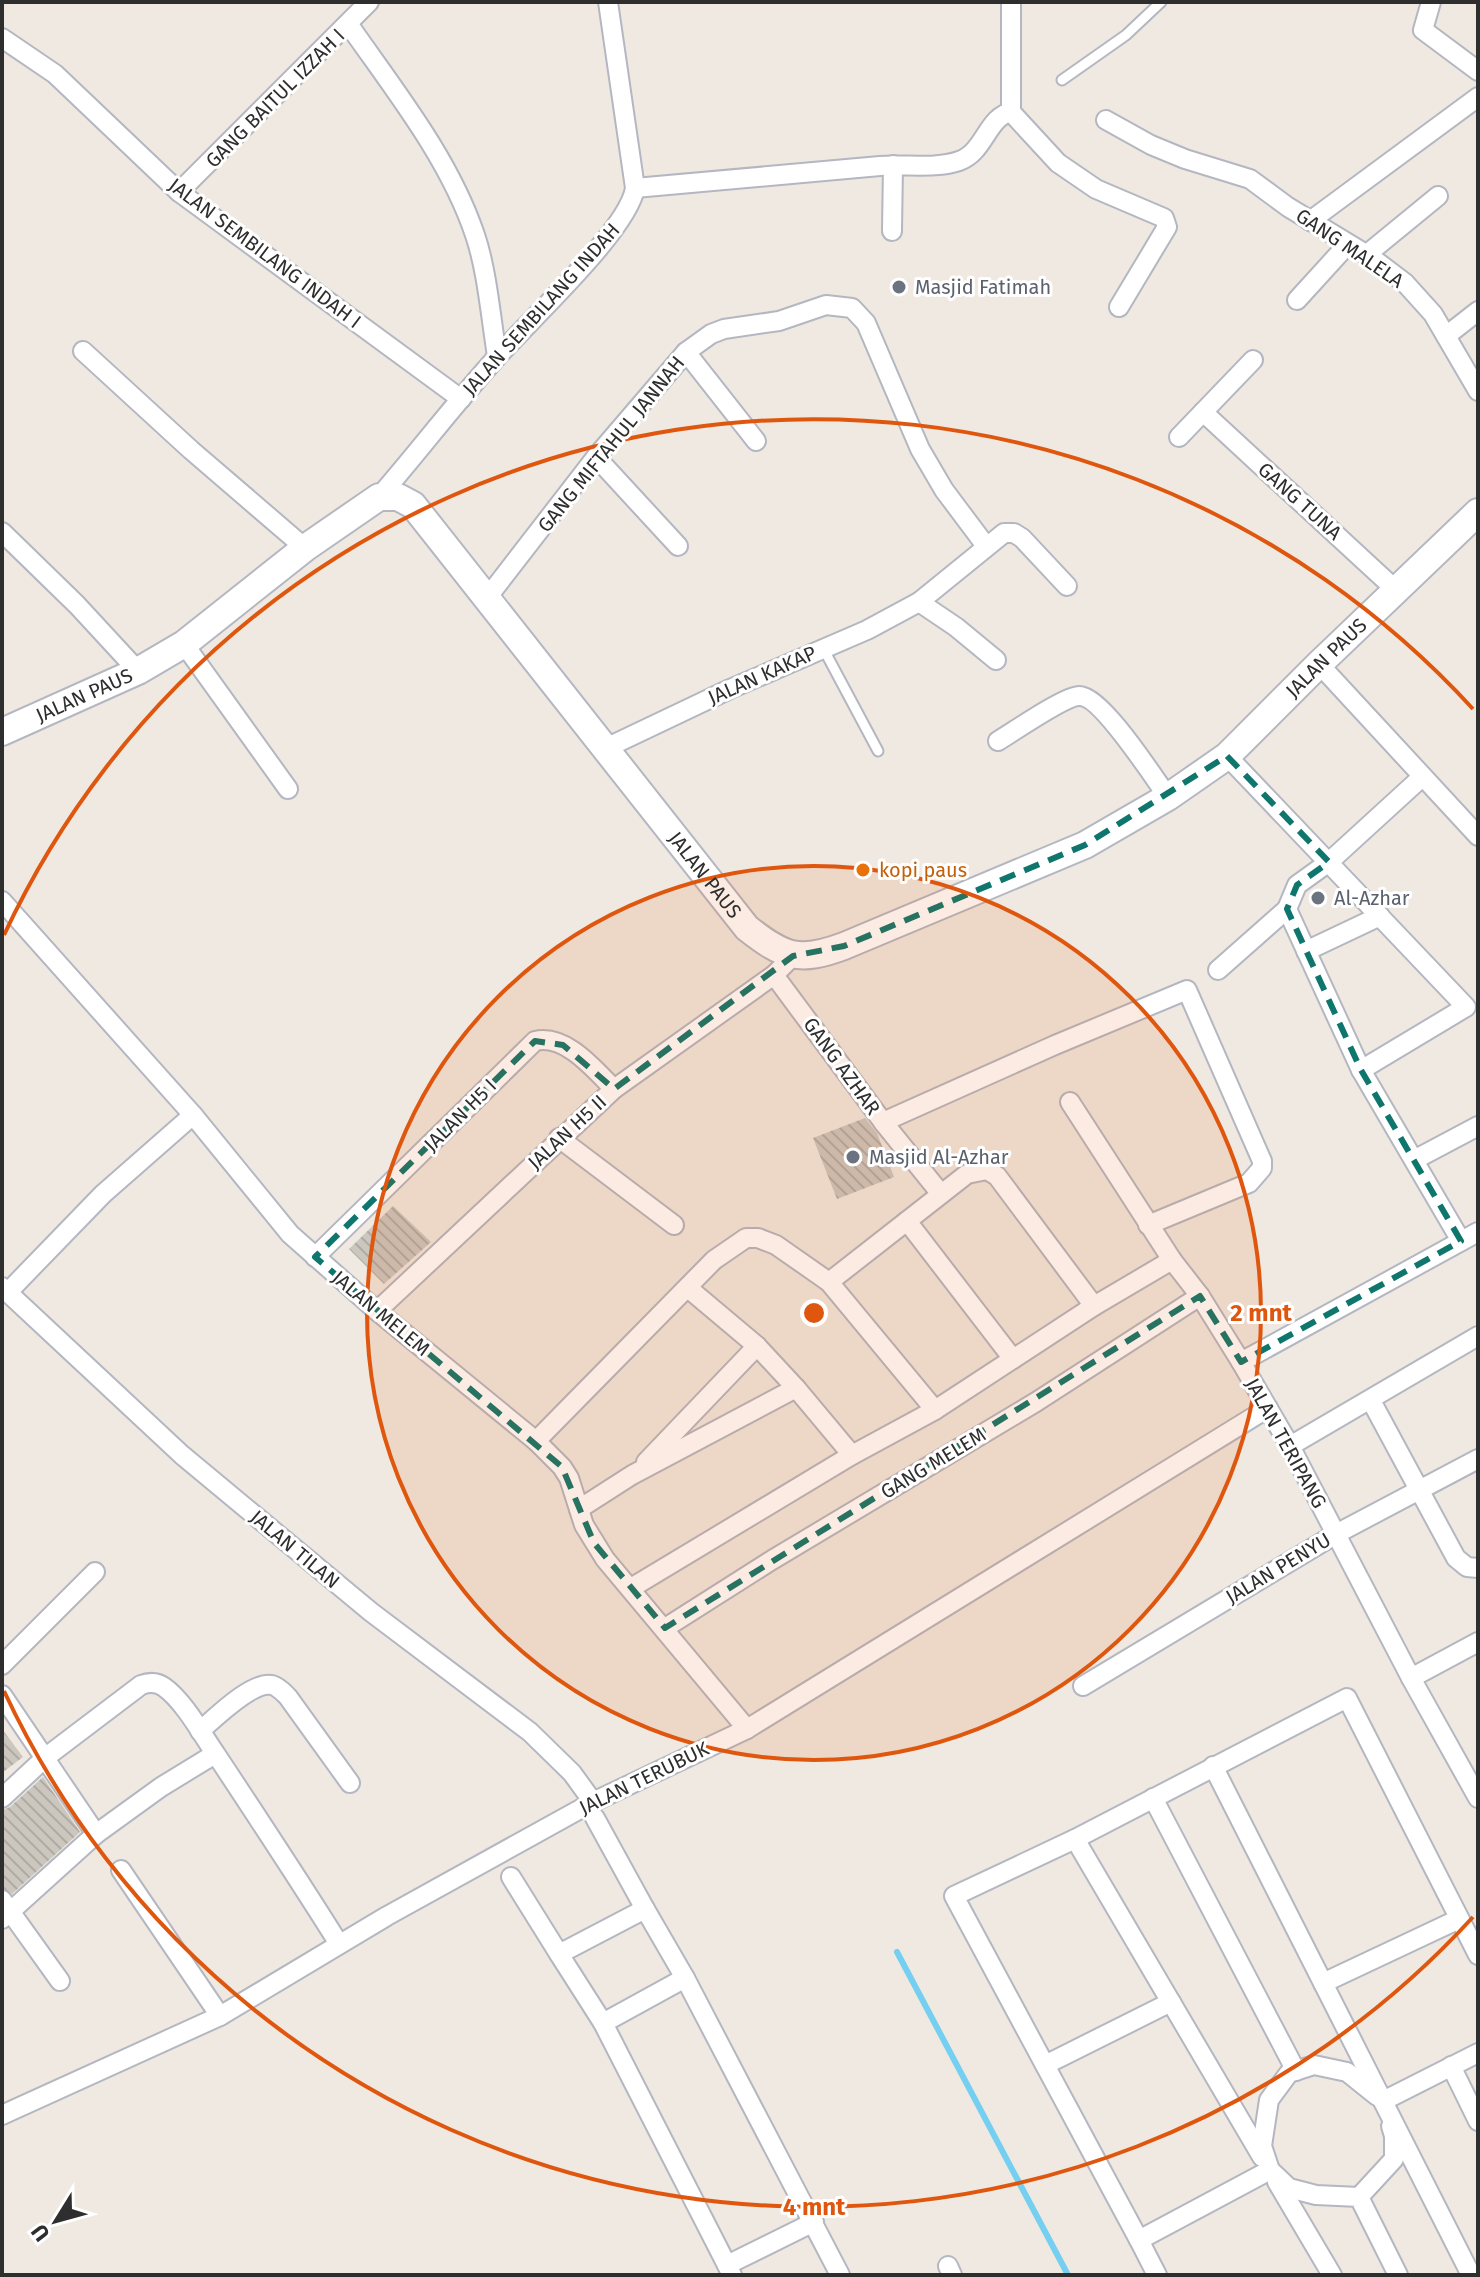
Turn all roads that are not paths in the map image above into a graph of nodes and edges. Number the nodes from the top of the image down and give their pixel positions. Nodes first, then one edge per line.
1 (369, 2) edge
2 (608, 2) edge
3 (1011, 2) edge
4 (1161, 2) edge
5 (1431, 2) edge
6 (349, 25) junction
7 (2, 38) edge
8 (1478, 71) edge
9 (1062, 80) dead end
10 (1478, 97) edge
11 (1011, 112) junction
12 (1106, 120) dead end
13 (893, 165) junction
14 (635, 188) junction
15 (179, 192) junction
16 (1438, 196) dead end
17 (1310, 221) junction
18 (892, 231) dead end
19 (1348, 244) junction
20 (1366, 255) junction
21 (1297, 300) dead end
22 (1119, 307) dead end
23 (1478, 311) edge
24 (1446, 336) junction
25 (83, 351) dead end
26 (686, 352) junction
27 (497, 356) junction
28 (1253, 360) dead end
29 (1478, 391) edge
30 (461, 399) junction
31 (1203, 412) junction
32 (1179, 437) dead end
33 (756, 441) dead end
34 (596, 457) junction
35 (379, 497) junction
36 (1478, 512) edge
37 (2, 532) edge
38 (678, 546) dead end
39 (986, 546) junction
40 (305, 548) junction
41 (1067, 586) dead end
42 (1397, 591) junction
43 (487, 598) junction
44 (919, 602) junction
45 (184, 644) junction
46 (823, 648) junction
47 (996, 660) dead end
48 (1319, 664) junction
49 (138, 671) junction
50 (2, 732) edge
51 (998, 741) dead end
52 (606, 748) junction
53 (878, 751) dead end
54 (1227, 756) junction
55 (1422, 777) junction
56 (288, 789) dead end
57 (1168, 797) junction
58 (1478, 836) edge
59 (1329, 862) junction
60 (2, 901) edge
61 (1287, 909) junction
62 (1380, 916) junction
63 (1306, 951) junction
64 (793, 956) junction
65 (1218, 970) dead end
66 (774, 975) junction
67 (1472, 1003) edge
68 (1361, 1070) junction
69 (614, 1089) junction
70 (1070, 1102) dead end
71 (193, 1115) junction
72 (883, 1122) junction
73 (1478, 1126) edge
74 (559, 1138) junction
75 (1414, 1160) junction
76 (941, 1194) junction
77 (907, 1221) junction
78 (674, 1225) dead end
79 (1148, 1225) junction
80 (1470, 1236) edge
81 (315, 1257) junction
82 (1172, 1260) junction
83 (829, 1282) junction
84 (688, 1288) junction
85 (5, 1290) edge
86 (1200, 1296) junction
87 (1094, 1306) junction
88 (377, 1311) junction
89 (1478, 1336) edge
90 (757, 1346) junction
91 (1013, 1359) junction
92 (1241, 1362) junction
93 (796, 1388) junction
94 (1268, 1408) junction
95 (1375, 1408) dead end
96 (935, 1410) junction
97 (536, 1441) junction
98 (1290, 1446) junction
99 (852, 1455) junction
100 (1478, 1459) edge
101 (632, 1475) junction
102 (1418, 1490) junction
103 (579, 1509) junction
104 (1336, 1534) junction
105 (1478, 1568) edge
106 (95, 1572) dead end
107 (631, 1588) junction
108 (665, 1628) junction
109 (1478, 1642) edge
110 (2, 1665) edge
111 (1411, 1678) junction
112 (1083, 1686) dead end
113 (2, 1695) edge
114 (747, 1729) junction
115 (200, 1731) junction
116 (215, 1754) junction
117 (46, 1757) junction
118 (1213, 1766) junction
119 (1473, 1776) edge
120 (350, 1783) dead end
121 (2, 1798) edge
122 (1153, 1798) junction
123 (1478, 1798) edge
124 (594, 1810) junction
125 (96, 1834) junction
126 (1075, 1839) junction
127 (121, 1870) dead end
128 (511, 1877) dead end
129 (645, 1909) junction
130 (5, 1910) edge
131 (1459, 1919) junction
132 (339, 1944) junction
133 (559, 1954) junction
134 (1478, 1955) edge
135 (685, 1978) junction
136 (60, 1981) dead end
137 (1323, 1983) junction
138 (1171, 2002) junction
139 (220, 2016) junction
140 (603, 2023) junction
141 (1478, 2053) edge
142 (1045, 2065) junction
143 (1451, 2066) junction
144 (1296, 2071) junction
145 (1383, 2101) junction
146 (2, 2115) edge
147 (1478, 2121) edge
148 (1270, 2170) junction
149 (1359, 2197) junction
150 (814, 2222) junction
151 (1139, 2240) junction
152 (730, 2270) edge
153 (840, 2275) edge
154 (1157, 2275) edge
155 (1332, 2275) edge
156 (1398, 2275) edge
157 (1471, 2275) edge

1 - 6 street, GANG BAITUL IZZAH I
2 - 14 street
3 - 11 street
4 - 9 lane
5 - 8 street
6 - 15 street, GANG BAITUL IZZAH I
6 - 27 street
7 - 15 street, JALAN SEMBILANG INDAH I
10 - 17 street
11 - 13 street
11 - 22 street
12 - 17 street, GANG MALELA
13 - 14 street
13 - 18 street
14 - 27 street, JALAN SEMBILANG INDAH
15 - 30 street, JALAN SEMBILANG INDAH I
16 - 20 street
17 - 19 street, GANG MALELA
19 - 20 street, GANG MALELA
19 - 21 street
20 - 24 street, GANG MALELA
23 - 24 street
24 - 29 street, GANG MALELA
25 - 40 street
26 - 33 street
26 - 34 street, GANG MIFTAHUL JANNAH
26 - 39 street, GANG MIFTAHUL JANNAH
27 - 30 street, JALAN SEMBILANG INDAH
28 - 31 street
30 - 35 street, JALAN SEMBILANG INDAH
31 - 32 street
31 - 42 street, GANG TUNA
34 - 38 street
34 - 43 street, GANG MIFTAHUL JANNAH
35 - 40 main road, JALAN PAUS
35 - 43 main road, JALAN PAUS
36 - 42 main road, JALAN PAUS
37 - 49 street
39 - 41 street
39 - 44 street, JALAN KAKAP
40 - 45 main road, JALAN PAUS
42 - 48 main road, JALAN PAUS
43 - 52 main road, JALAN PAUS
44 - 46 street, JALAN KAKAP
44 - 47 street
45 - 49 main road, JALAN PAUS
45 - 56 street
46 - 52 street, JALAN KAKAP
46 - 53 lane
48 - 54 main road, JALAN PAUS
48 - 55 street
49 - 50 main road, JALAN PAUS
51 - 57 street
52 - 64 main road, JALAN PAUS
54 - 57 main road, JALAN PAUS
54 - 59 street
55 - 58 street
55 - 59 street
57 - 64 main road, JALAN PAUS
59 - 61 street
59 - 62 street
60 - 71 street, JALAN MELEM
61 - 63 street
61 - 65 street
62 - 63 street
62 - 67 street
63 - 68 street
64 - 66 street, JALAN H5 II
66 - 69 street, JALAN H5 II
66 - 72 street, GANG AZHAR
67 - 68 street
68 - 75 street
69 - 74 street, JALAN H5 II
69 - 81 street, JALAN H5 I
70 - 79 street, JALAN TERIPANG
71 - 81 street, JALAN MELEM
71 - 85 street
72 - 76 street, GANG AZHAR
72 - 79 street
73 - 75 street
74 - 78 street
74 - 88 street, JALAN H5 II
75 - 80 street
76 - 77 street
76 - 87 street
77 - 83 street
77 - 91 street
79 - 82 street, JALAN TERIPANG
80 - 92 street
81 - 88 street, JALAN MELEM
82 - 86 street, JALAN TERIPANG
82 - 87 street
83 - 84 street
83 - 96 street
84 - 90 street
84 - 97 street
85 - 124 street, JALAN TILAN
86 - 92 street, JALAN TERIPANG
86 - 108 street, GANG MELEM
87 - 91 street
88 - 97 street, JALAN MELEM
89 - 98 street
90 - 93 street
90 - 101 street
91 - 96 street
92 - 94 street, JALAN TERIPANG
93 - 99 street
93 - 101 street
94 - 98 street, JALAN TERIPANG
94 - 114 street, JALAN TERUBUK
95 - 102 street
96 - 99 street
97 - 103 street, JALAN MELEM
98 - 104 street, JALAN TERIPANG
99 - 107 street
100 - 102 street, JALAN PENYU
101 - 103 street
102 - 104 street, JALAN PENYU
102 - 105 street
103 - 107 street, JALAN MELEM
104 - 111 street, JALAN TERIPANG
104 - 112 street, JALAN PENYU
106 - 110 street
107 - 108 street, JALAN MELEM
108 - 114 street, JALAN MELEM
109 - 111 street
111 - 119 street, JALAN TERIPANG
113 - 117 street
114 - 124 street, JALAN TERUBUK
115 - 116 street
115 - 117 street
115 - 120 street
116 - 125 street
116 - 132 street
117 - 121 street
117 - 125 street
118 - 122 street
118 - 131 street
118 - 137 street
119 - 123 street, JALAN TERIPANG
122 - 126 street
122 - 144 street
124 - 129 street, JALAN TILAN
124 - 132 street, JALAN TERUBUK
125 - 130 street
126 - 138 street
126 - 142 street
127 - 139 street
128 - 133 street
129 - 133 street
129 - 135 street, JALAN TILAN
130 - 136 street
131 - 134 street
131 - 137 street
132 - 139 street, JALAN TERUBUK
133 - 140 street
135 - 140 street
135 - 150 street, JALAN TILAN
137 - 145 street
138 - 142 street
138 - 148 street
139 - 146 street, JALAN TERUBUK
140 - 152 street
141 - 143 street
142 - 151 street
143 - 145 street
143 - 147 street
144 - 145 street
144 - 148 street
145 - 149 street
145 - 157 street
148 - 149 street
148 - 151 street
148 - 155 street
149 - 156 street
150 - 152 street
150 - 153 street, JALAN TILAN
151 - 154 street

